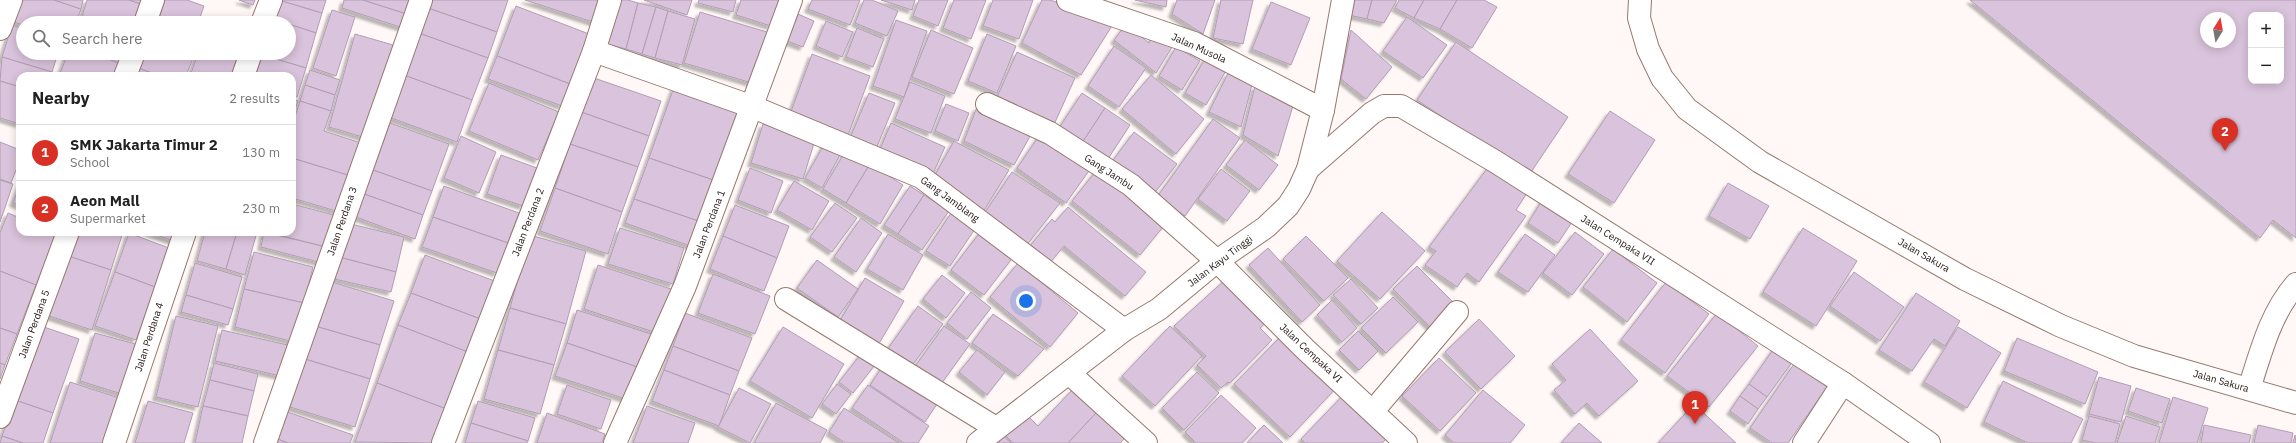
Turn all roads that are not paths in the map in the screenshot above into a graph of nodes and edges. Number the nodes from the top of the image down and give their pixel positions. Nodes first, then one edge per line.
1 (11, 0) edge
2 (153, 0) edge
3 (271, 0) edge
4 (421, 0) edge
5 (610, 0) edge
6 (791, 0) edge
7 (1068, 0) edge
8 (1343, 0) edge
9 (1640, 0) edge
10 (147, 16) edge
11 (265, 16) edge
12 (0, 29) edge
13 (594, 51) junction
14 (131, 60) edge
15 (249, 60) edge
16 (127, 72) edge
17 (244, 72) edge
18 (987, 104) dead end
19 (753, 107) junction
20 (1324, 110) junction
21 (1308, 169) junction
22 (67, 236) edge
23 (184, 236) edge
24 (1217, 261) junction
25 (2296, 284) edge
26 (786, 299) dead end
27 (1458, 312) dead end
28 (1124, 330) junction
29 (1069, 373) junction
30 (1843, 383) junction
31 (2249, 389) junction
32 (2296, 403) edge
33 (1373, 411) junction
34 (0, 416) edge
35 (996, 428) junction
36 (114, 443) edge
37 (265, 443) edge
38 (443, 443) edge
39 (615, 443) edge
40 (978, 443) edge
41 (1146, 443) edge
42 (1406, 443) edge
43 (1804, 443) edge
44 (1929, 443) edge

1 - 12 street
2 - 10 street
3 - 11 street
4 - 37 street, Jalan Perdana 3
5 - 13 street, Jalan Perdana 2
6 - 19 street, Jalan Perdana 1
7 - 20 street, Jalan Musola
8 - 20 street, Jalan Kayu Tinggi
9 - 31 street, Jalan Sakura
13 - 19 street, Gang Jamblang
13 - 38 street, Jalan Perdana 2
14 - 16 street
15 - 17 street
18 - 24 street, Gang Jambu
19 - 28 street, Gang Jamblang
19 - 39 street, Jalan Perdana 1
20 - 21 street, Jalan Kayu Tinggi
21 - 24 street, Jalan Kayu Tinggi
21 - 30 street, Jalan Cempaka VII
22 - 34 street, Jalan Perdana 5
23 - 36 street, Jalan Perdana 4
24 - 28 street, Jalan Kayu Tinggi
24 - 33 street, Jalan Cempaka VI
25 - 31 street
26 - 35 street
27 - 33 street
28 - 29 street, Jalan Kayu Tinggi
29 - 35 street, Jalan Kayu Tinggi
29 - 41 street
30 - 43 street
30 - 44 street, Jalan Cempaka VII
31 - 32 street, Jalan Sakura
33 - 42 street, Jalan Cempaka VI
35 - 40 street, Jalan Kayu Tinggi

